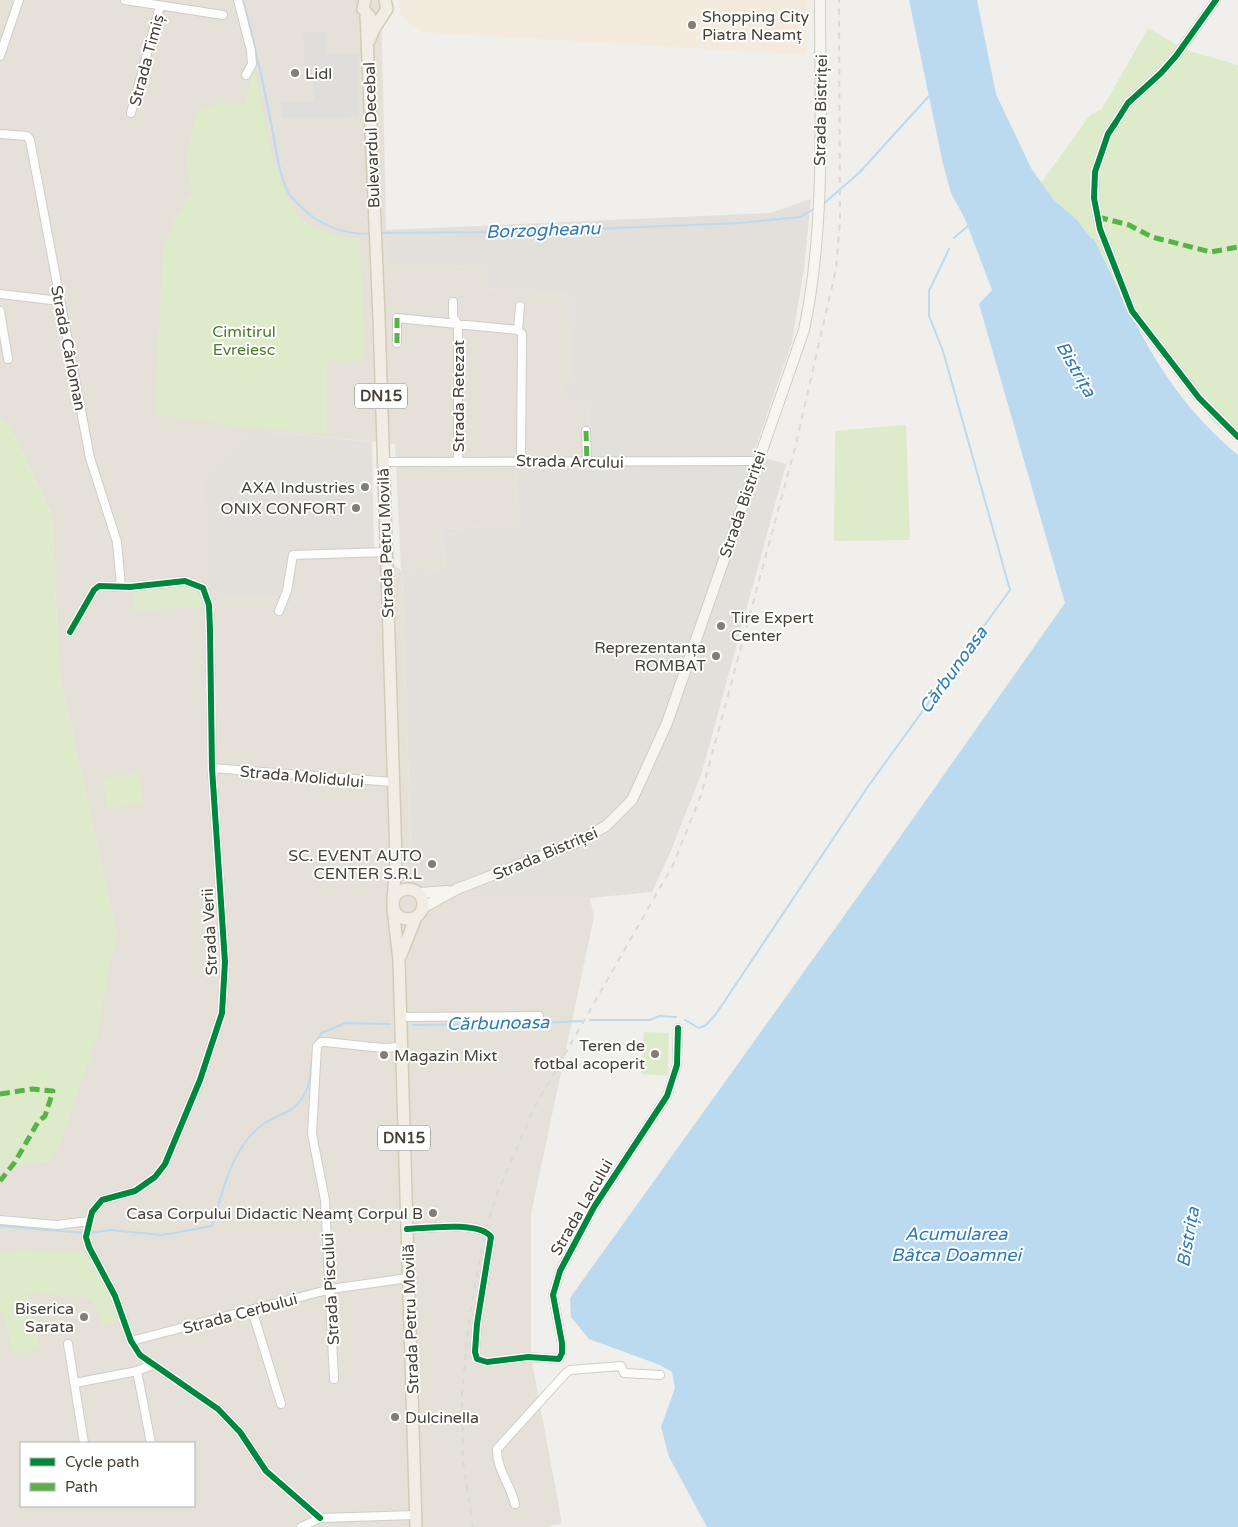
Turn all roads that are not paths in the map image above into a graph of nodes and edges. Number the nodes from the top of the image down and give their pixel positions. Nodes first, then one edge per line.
1 (19, 0) edge
2 (125, 0) edge
3 (238, 0) edge
4 (365, 0) edge
5 (386, 0) edge
6 (820, 0) edge
7 (1216, 0) edge
8 (160, 6) junction
9 (366, 14) junction
10 (223, 15) dead end
11 (382, 16) junction
12 (368, 43) junction
13 (0, 56) edge
14 (246, 75) dead end
15 (131, 113) dead end
16 (0, 134) edge
17 (375, 227) joint
18 (0, 294) edge
19 (60, 301) junction
20 (453, 302) dead end
21 (520, 306) dead end
22 (0, 311) edge
23 (458, 325) junction
24 (518, 330) junction
25 (397, 344) dead end
26 (8, 359) dead end
27 (586, 431) dead end
28 (1238, 437) edge
29 (521, 460) junction
30 (458, 461) junction
31 (757, 461) junction
32 (383, 462) junction
33 (587, 462) junction
34 (386, 552) junction
35 (121, 586) junction
36 (279, 611) dead end
37 (70, 632) dead end
38 (212, 768) junction
39 (393, 782) junction
40 (396, 859) junction
41 (457, 889) junction
42 (414, 891) junction
43 (393, 905) junction
44 (419, 913) junction
45 (399, 961) junction
46 (539, 1016) dead end
47 (400, 1017) junction
48 (678, 1028) dead end
49 (401, 1047) junction
50 (0, 1220) edge
51 (87, 1229) junction
52 (407, 1229) junction
53 (408, 1278) junction
54 (331, 1289) junction
55 (252, 1310) junction
56 (131, 1341) junction
57 (68, 1344) dead end
58 (559, 1358) junction
59 (152, 1365) junction
60 (138, 1371) junction
61 (566, 1372) junction
62 (660, 1375) dead end
63 (334, 1379) dead end
64 (75, 1383) junction
65 (281, 1404) dead end
66 (84, 1442) edge
67 (151, 1442) edge
68 (515, 1504) dead end
69 (416, 1514) junction
70 (320, 1518) junction
71 (301, 1527) edge
72 (416, 1527) edge

1 - 13 street
2 - 8 street
3 - 14 street
4 - 9 main road, DN15
5 - 11 main road, DN15
6 - 31 main road, Strada Bistriței
7 - 28 street
8 - 10 street
8 - 15 street, Strada Timiș
9 - 11 main road
9 - 12 main road, Bulevardul Decebal / DN15
11 - 12 main road, Bulevardul Decebal / DN15
12 - 17 main road, Bulevardul Decebal / DN15
16 - 19 street, Strada Cârloman
17 - 32 main road, Strada Petru Movilă / DN15
18 - 19 street
19 - 35 street, Strada Cârloman
20 - 23 street, Strada Retezat
21 - 24 street
22 - 26 street
23 - 24 street
23 - 25 street
23 - 30 street, Strada Retezat
24 - 29 street
27 - 33 street
29 - 30 street, Strada Arcului
29 - 33 street, Strada Arcului
30 - 32 street, Strada Arcului
31 - 33 street, Strada Arcului
31 - 41 main road, Strada Bistriței
32 - 34 main road, Strada Petru Movilă / DN15
34 - 36 street
34 - 39 main road, Strada Petru Movilă / DN15
35 - 37 street, Strada Verii
35 - 38 street, Strada Verii
38 - 39 street, Strada Molidului
38 - 51 street, Strada Verii
39 - 40 main road, Strada Petru Movilă / DN15
40 - 42 main road, Strada Petru Movilă / DN15
40 - 43 main road, Strada Petru Movilă / DN15
41 - 42 main road, Strada Bistriței
41 - 44 main road, Strada Bistriței
42 - 43 main road
42 - 44 main road, DN15
43 - 44 main road
43 - 45 main road, Strada Petru Movilă / DN15
44 - 45 main road, Strada Petru Movilă / DN15
45 - 47 main road, Strada Petru Movilă / DN15
46 - 47 street
47 - 49 main road, Strada Petru Movilă / DN15
48 - 58 street, Strada Lacului
49 - 52 main road, Strada Petru Movilă / DN15
49 - 54 street, Strada Piscului
50 - 51 street
51 - 56 street
52 - 53 main road, Strada Petru Movilă / DN15
52 - 58 street
53 - 54 street, Strada Cerbului
53 - 69 main road, Strada Petru Movilă / DN15
54 - 55 street, Strada Cerbului
54 - 63 street, Strada Piscului
55 - 56 street, Strada Cerbului
55 - 65 street
56 - 59 street
57 - 64 street
58 - 61 street
59 - 60 street
59 - 70 street
60 - 64 street
60 - 67 street
61 - 62 street
61 - 68 street
64 - 66 street
69 - 70 street
69 - 72 main road, Strada Petru Movilă / DN15
70 - 71 street

